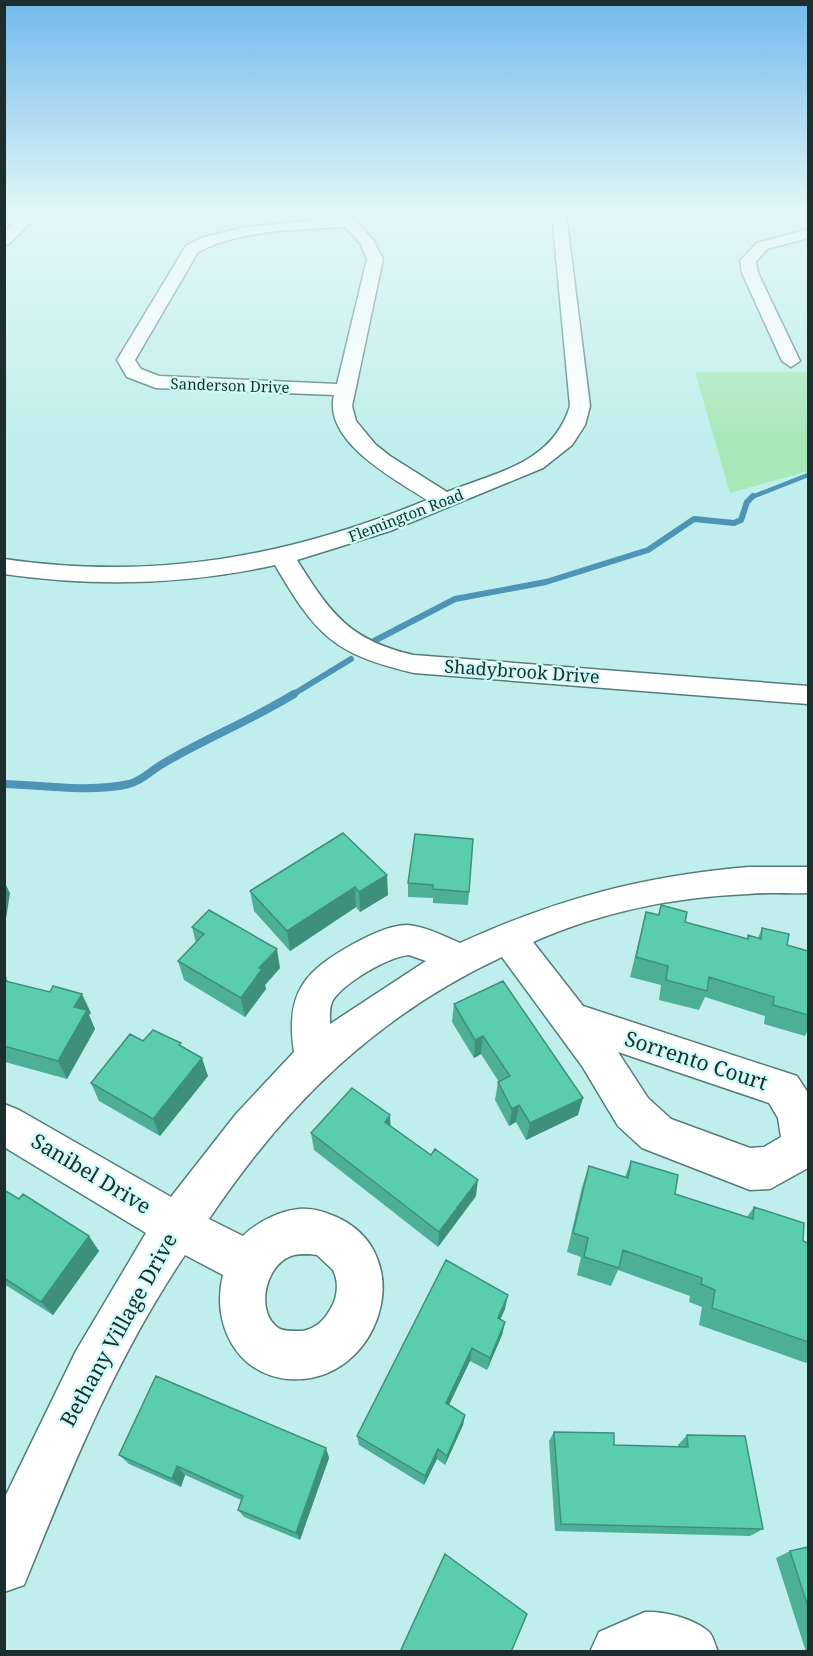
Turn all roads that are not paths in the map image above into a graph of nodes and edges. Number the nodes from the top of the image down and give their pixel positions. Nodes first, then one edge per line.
1 (167, 291) edge
2 (369, 291) edge
3 (567, 291) edge
4 (759, 291) edge
5 (791, 361) dead end
6 (346, 390) junction
7 (445, 501) junction
8 (282, 556) junction
9 (8, 571) edge
10 (808, 695) edge
11 (808, 880) edge
12 (507, 936) junction
13 (462, 959) junction
14 (570, 1019) junction
15 (315, 1060) junction
16 (4, 1124) edge
17 (177, 1226) junction
18 (250, 1265) dead end
19 (4, 1565) edge
20 (619, 1652) edge
21 (689, 1652) edge

1 - 6 street, Sanderson Drive
2 - 6 street
3 - 7 street, Flemington Road
4 - 5 street
6 - 7 street
7 - 8 street, Flemington Road
8 - 9 street, Flemington Road
8 - 10 street, Shadybrook Drive
11 - 12 street, Bethany Village Drive
12 - 13 street, Bethany Village Drive
12 - 14 street, Sorrento Court
13 - 15 street, Bethany Village Drive
13 - 15 street
14 - 14 street, Sorrento Court
15 - 17 street, Bethany Village Drive
16 - 17 street, Sanibel Drive
17 - 18 street, Sanibel Drive
17 - 19 street, Bethany Village Drive
20 - 21 street

